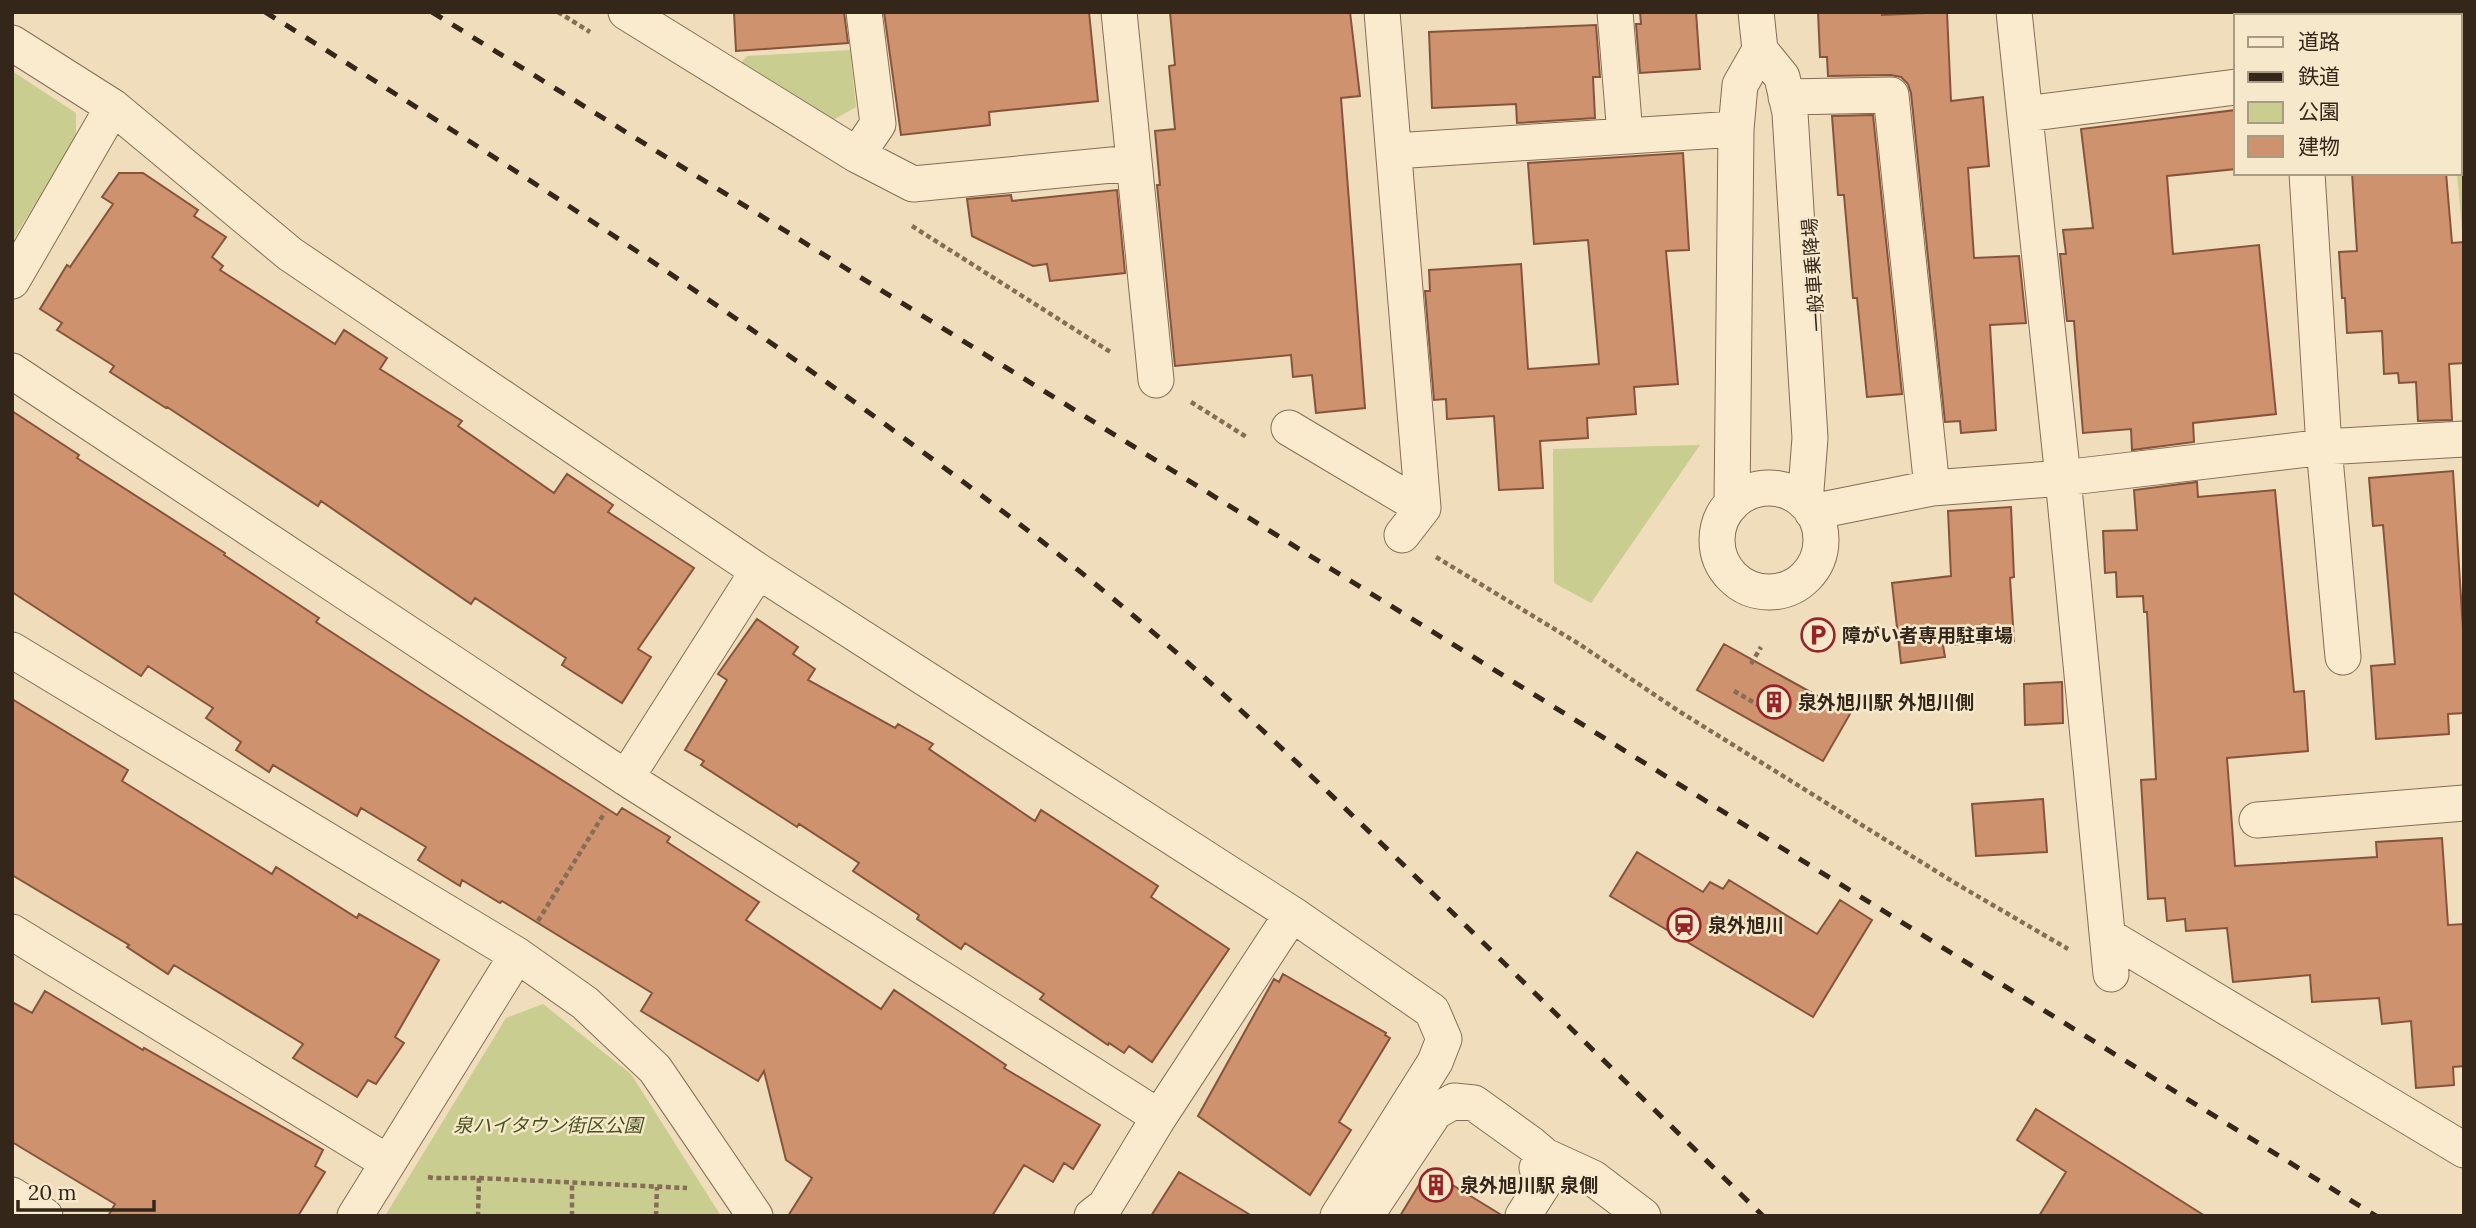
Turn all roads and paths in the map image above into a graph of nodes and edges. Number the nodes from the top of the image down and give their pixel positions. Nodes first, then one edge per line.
1 (558, 12) edge
2 (626, 12) edge
3 (864, 12) edge
4 (1119, 12) edge
5 (1382, 12) edge
6 (1615, 12) edge
7 (1756, 12) edge
8 (2014, 12) edge
9 (593, 33) dead end
10 (12, 43) edge
11 (1759, 50) junction
12 (2234, 88) edge
13 (1788, 105) junction
14 (113, 107) junction
15 (2025, 114) junction
16 (1735, 129) junction
17 (1625, 135) junction
18 (1394, 151) junction
19 (857, 155) junction
20 (1133, 163) junction
21 (2307, 175) edge
22 (908, 224) dead end
23 (12, 281) edge
24 (12, 371) edge
25 (1156, 380) junction
26 (1289, 428) dead end
27 (1250, 439) dead end
28 (2464, 439) edge
29 (2323, 447) junction
30 (2063, 478) junction
31 (1932, 488) junction
32 (1732, 504) junction
33 (1423, 508) junction
34 (1808, 508) junction
35 (1402, 535) joint
36 (758, 571) junction
37 (1761, 647) dead end
38 (12, 650) edge
39 (2343, 657) dead end
40 (1751, 664) dead end
41 (1734, 691) dead end
42 (1767, 710) dead end
43 (626, 778) junction
44 (2464, 803) edge
45 (2257, 820) dead end
46 (1955, 883) dead end
47 (1292, 914) junction
48 (12, 932) edge
49 (2108, 936) junction
50 (517, 955) junction
51 (2111, 974) dead end
52 (1435, 1062) junction
53 (1454, 1101) junction
54 (1159, 1117) junction
55 (2464, 1150) edge
56 (1557, 1161) junction
57 (387, 1162) junction
58 (479, 1178) junction
59 (572, 1183) junction
60 (657, 1187) junction
61 (12, 1195) edge
62 (746, 1203) edge
63 (45, 1216) edge
64 (355, 1216) edge
65 (478, 1216) edge
66 (572, 1216) edge
67 (656, 1216) edge
68 (1092, 1216) edge
69 (1338, 1216) edge
70 (1366, 1216) edge
71 (1506, 1216) edge
72 (1523, 1216) edge
73 (1538, 1216) edge
74 (1643, 1216) edge

1 - 9 path
2 - 19 street
3 - 19 street
4 - 20 street
5 - 18 street
6 - 17 street
7 - 11 street
8 - 15 street
10 - 14 street
11 - 13 street
11 - 16 street
12 - 15 street
13 - 31 street
13 - 34 street
14 - 23 street
14 - 36 street
15 - 30 street
16 - 17 street
16 - 32 street
17 - 18 street
18 - 33 street
19 - 20 street
20 - 25 street
21 - 29 street
22 - 25 path
24 - 43 street
25 - 27 path
26 - 33 street
28 - 29 street
29 - 30 street
29 - 39 street
30 - 31 street
30 - 49 street
31 - 34 street
32 - 34 street
32 - 34 street
33 - 35 street
35 - 46 path
36 - 43 street
36 - 47 street
37 - 40 path
38 - 50 street
41 - 42 path
43 - 50 path
43 - 54 street
44 - 45 street
47 - 52 street
47 - 54 street
48 - 57 street
49 - 51 street
49 - 55 street
50 - 57 street
50 - 62 street
52 - 53 street
52 - 69 street
53 - 56 street
53 - 70 street
54 - 68 street
56 - 71 street
56 - 72 street
56 - 73 street
56 - 74 street
57 - 58 path
57 - 64 street
58 - 59 path
58 - 65 path
59 - 60 path
59 - 66 path
60 - 62 path
60 - 67 path
61 - 63 street

